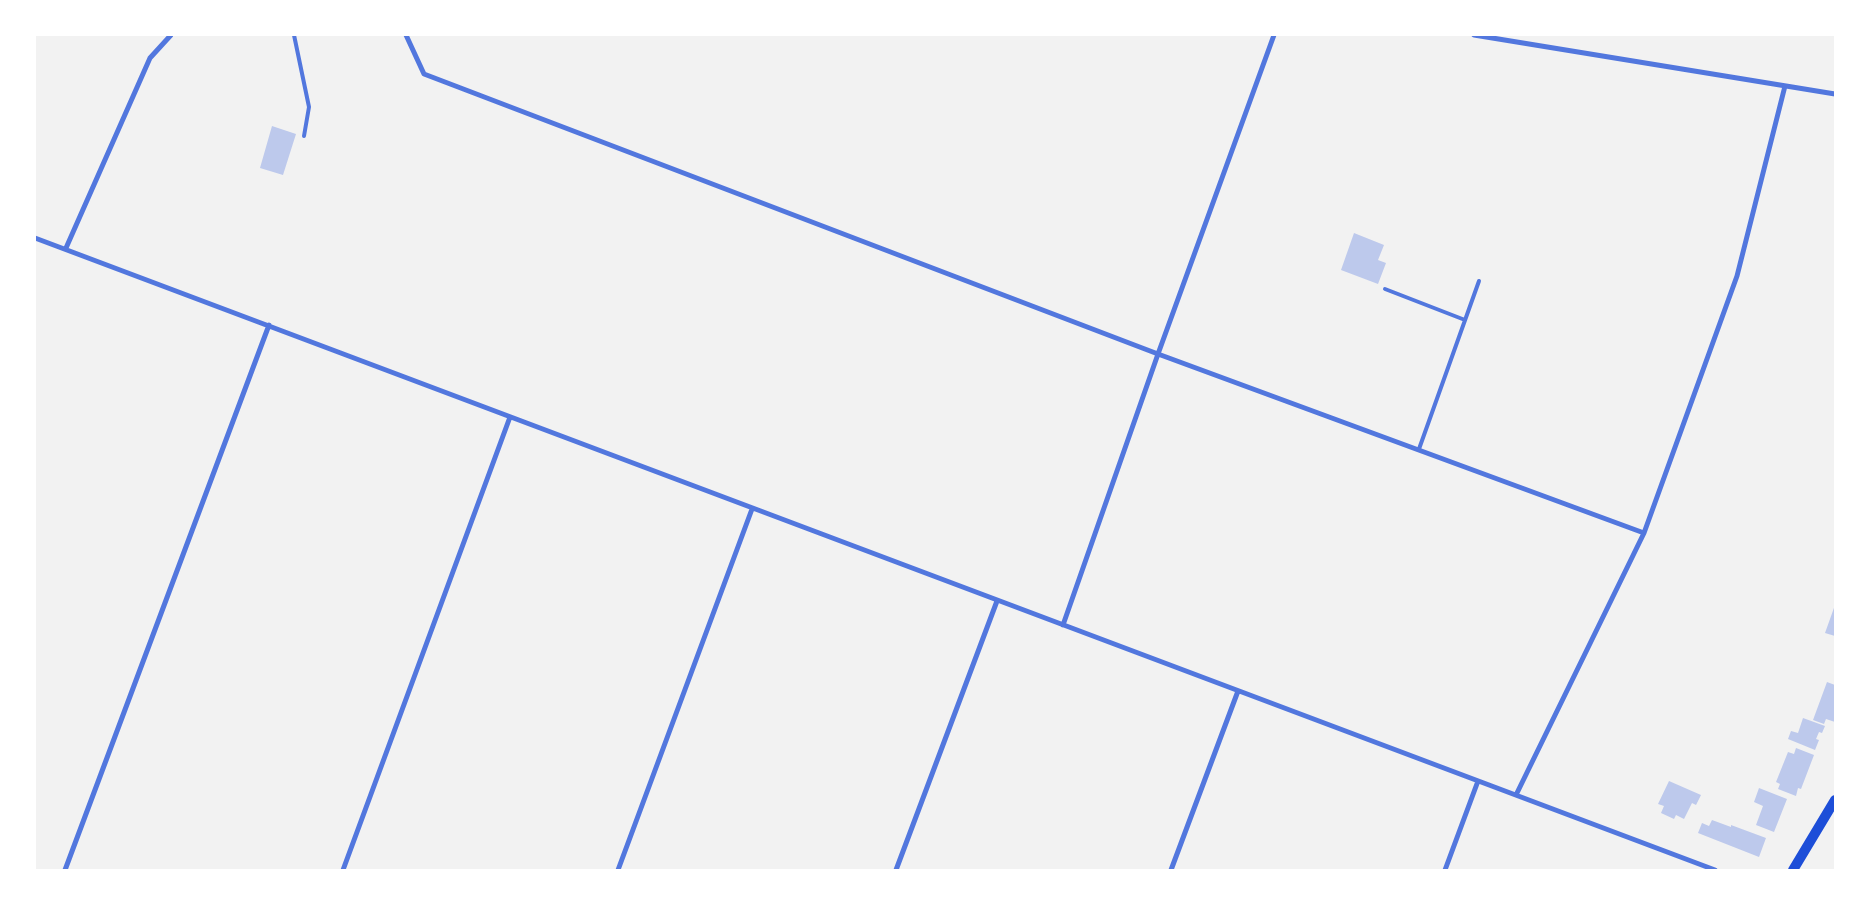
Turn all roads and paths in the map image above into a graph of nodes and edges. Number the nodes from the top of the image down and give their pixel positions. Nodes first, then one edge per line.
1 (172, 35) edge
2 (294, 35) edge
3 (406, 35) edge
4 (1274, 35) edge
5 (1474, 35) edge
6 (1785, 86) junction
7 (1835, 94) edge
8 (304, 136) dead end
9 (35, 238) edge
10 (66, 248) junction
11 (1479, 281) dead end
12 (1385, 289) dead end
13 (1465, 320) junction
14 (269, 325) junction
15 (1158, 354) junction
16 (510, 417) junction
17 (1419, 449) junction
18 (752, 509) junction
19 (1644, 534) junction
20 (997, 601) junction
21 (1063, 625) junction
22 (1238, 691) junction
23 (1478, 781) junction
24 (1516, 794) junction
25 (1835, 800) edge
26 (65, 870) edge
27 (343, 870) edge
28 (618, 870) edge
29 (896, 870) edge
30 (1171, 870) edge
31 (1445, 870) edge
32 (1715, 870) edge
33 (1793, 870) edge

1 - 10 street
2 - 8 lane
3 - 15 street
4 - 15 street
5 - 6 street
6 - 7 street
6 - 19 street
9 - 10 street
10 - 14 street
11 - 13 lane
12 - 13 lane
13 - 17 lane
14 - 16 street
14 - 26 street
15 - 17 street
15 - 21 street
16 - 18 street
16 - 27 street
17 - 19 street
18 - 20 street
18 - 28 street
19 - 24 street
20 - 21 street
20 - 29 street
21 - 22 street
22 - 23 street
22 - 30 street
23 - 24 street
23 - 31 street
24 - 32 street
25 - 33 main road

